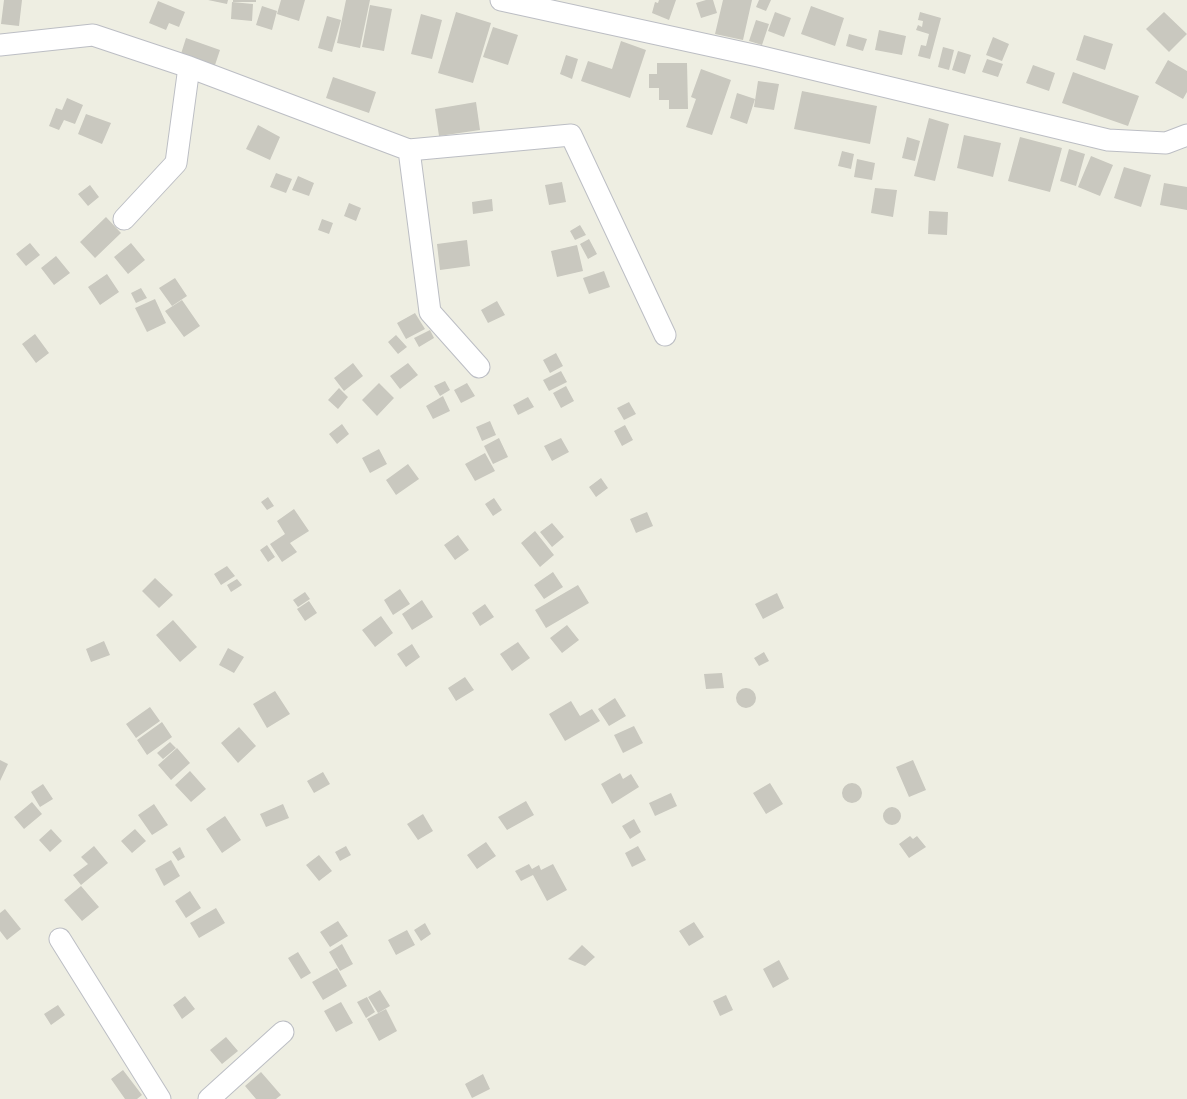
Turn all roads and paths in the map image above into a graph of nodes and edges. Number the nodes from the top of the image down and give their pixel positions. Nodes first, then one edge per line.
1 (501, 0) edge
2 (0, 45) edge
3 (189, 67) junction
4 (1187, 135) edge
5 (408, 150) junction
6 (124, 219) dead end
7 (665, 335) dead end
8 (479, 367) dead end
9 (60, 939) dead end
10 (283, 1032) dead end
11 (160, 1099) edge
12 (209, 1099) edge

1 - 4 street
2 - 3 street
3 - 5 street
3 - 6 street
5 - 7 street
5 - 8 street
9 - 11 street
10 - 12 street

